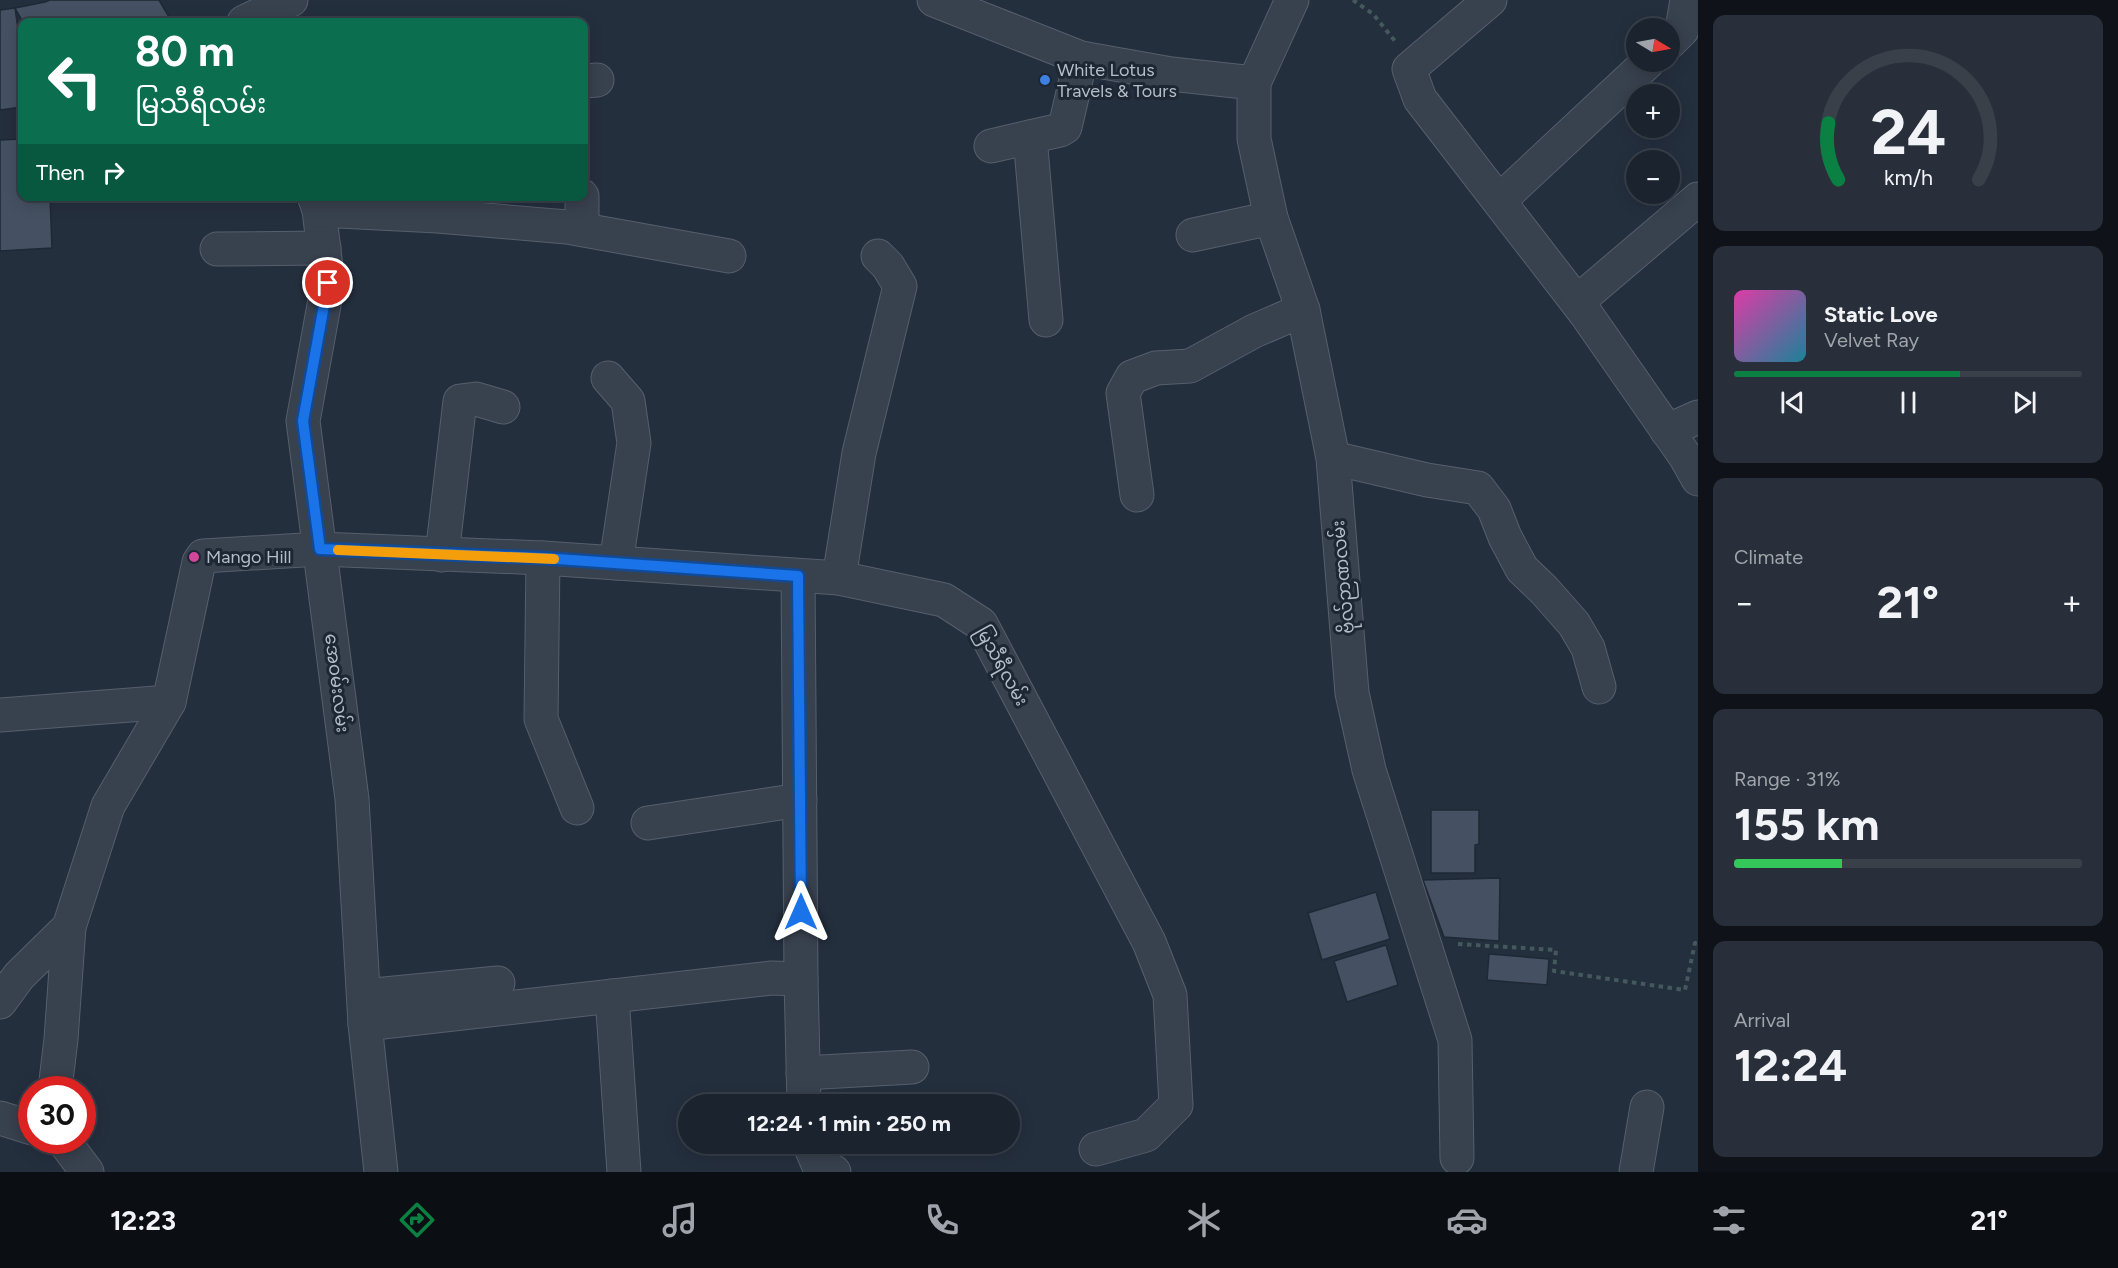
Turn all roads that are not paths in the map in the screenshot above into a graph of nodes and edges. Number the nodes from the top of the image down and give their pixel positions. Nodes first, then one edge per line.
1 (234, 0) edge
2 (291, 0) edge
3 (934, 0) edge
4 (1292, 0) edge
5 (1490, 0) edge
6 (1687, 0) edge
7 (242, 18) edge
8 (253, 18) edge
9 (1680, 32) edge
10 (1081, 58) junction
11 (1637, 72) edge
12 (1254, 83) junction
13 (1030, 137) junction
14 (991, 146) dead end
15 (1698, 199) edge
16 (582, 201) edge
17 (1499, 201) junction
18 (316, 203) edge
19 (1272, 218) junction
20 (582, 229) junction
21 (1193, 235) dead end
22 (324, 248) junction
23 (217, 249) dead end
24 (729, 256) dead end
25 (878, 256) dead end
26 (1577, 303) junction
27 (1303, 310) junction
28 (1046, 321) dead end
29 (608, 378) dead end
30 (502, 407) dead end
31 (1698, 417) edge
32 (1667, 431) junction
33 (1333, 458) junction
34 (1698, 479) edge
35 (1137, 495) dead end
36 (320, 549) junction
37 (442, 555) junction
38 (543, 558) junction
39 (616, 563) junction
40 (798, 576) junction
41 (839, 578) junction
42 (1599, 687) dead end
43 (169, 702) junction
44 (0, 715) edge
45 (800, 800) junction
46 (577, 808) dead end
47 (648, 823) dead end
48 (69, 927) junction
49 (801, 979) junction
50 (498, 983) dead end
51 (612, 996) junction
52 (0, 1002) edge
53 (364, 1010) junction
54 (912, 1067) dead end
55 (57, 1076) edge
56 (803, 1088) edge
57 (1647, 1107) dead end
58 (0, 1118) edge
59 (18, 1124) edge
60 (1096, 1149) dead end
61 (74, 1154) edge
62 (813, 1154) edge
63 (1457, 1158) dead end
64 (87, 1172) edge
65 (381, 1172) edge
66 (624, 1172) edge
67 (834, 1172) edge
68 (1636, 1172) edge

1 - 7 street
2 - 8 street
3 - 10 street
4 - 12 street, ဗိုလ်ဉာဏလမ်း
5 - 17 street
6 - 9 street
10 - 12 street
10 - 13 street
11 - 17 street
12 - 19 street, ဗိုလ်ဉာဏလမ်း
13 - 14 street
13 - 28 street
15 - 26 street
16 - 20 street
17 - 26 street
18 - 20 street
18 - 22 street, အေဝမ်းလမ်း
19 - 21 street
19 - 27 street, ဗိုလ်ဉာဏလမ်း
20 - 24 street
22 - 23 street
22 - 36 street, အေဝမ်းလမ်း
25 - 41 street
26 - 32 street
27 - 33 street, ဗိုလ်ဉာဏလမ်း
27 - 35 street
29 - 39 street
30 - 37 street
31 - 32 street
32 - 34 street
33 - 42 street
33 - 63 street, ဗိုလ်ဉာဏလမ်း
36 - 37 street, မြသီရီလမ်း
36 - 43 street, မြသီရီလမ်း
36 - 53 street, အေဝမ်းလမ်း
37 - 38 street, မြသီရီလမ်း
38 - 39 street, မြသီရီလမ်း
38 - 46 street
39 - 40 street, မြသီရီလမ်း
40 - 41 street, မြသီရီလမ်း
40 - 45 street
41 - 60 street, မြသီရီလမ်း
43 - 44 street
43 - 48 street
45 - 47 street
45 - 49 street
48 - 52 street
48 - 55 street
49 - 51 street
49 - 56 street
50 - 53 street
51 - 53 street
51 - 66 street
53 - 65 street, အေဝမ်းလမ်း
54 - 56 street
57 - 68 street
58 - 59 street
61 - 64 street
62 - 67 street

